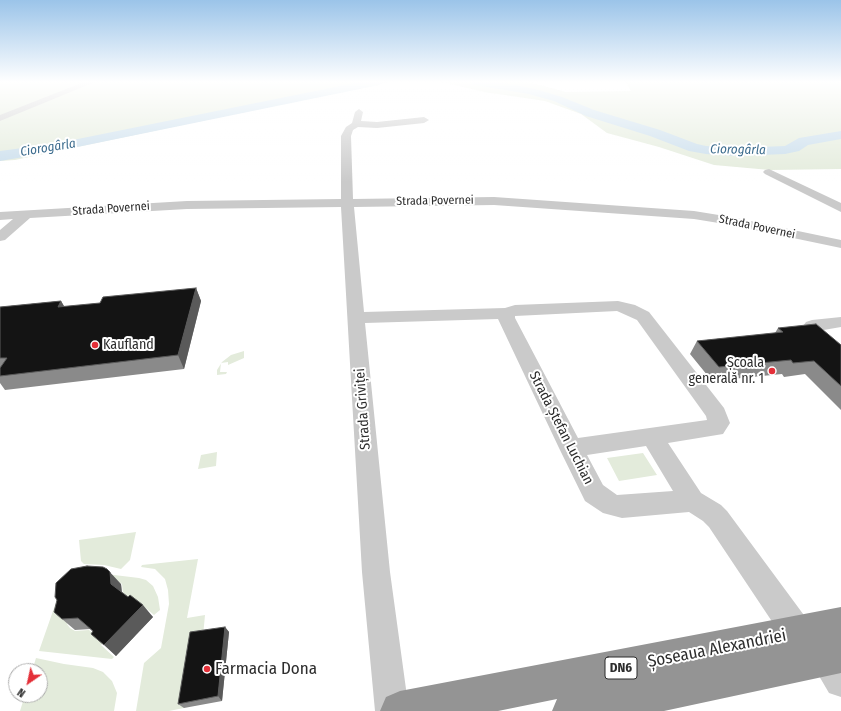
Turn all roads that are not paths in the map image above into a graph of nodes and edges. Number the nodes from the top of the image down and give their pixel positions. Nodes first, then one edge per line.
1 (424, 120) dead end
2 (769, 172) dead end
3 (347, 202) junction
4 (841, 208) edge
5 (26, 215) junction
6 (0, 216) edge
7 (0, 237) edge
8 (841, 244) edge
9 (508, 313) junction
10 (356, 318) junction
11 (841, 322) edge
12 (830, 340) edge
13 (652, 438) junction
14 (570, 448) junction
15 (692, 501) junction
16 (841, 625) edge
17 (798, 633) junction
18 (836, 665) edge
19 (392, 711) edge
20 (400, 711) edge
21 (572, 711) edge

1 - 3 street, Strada Griviței
2 - 4 street
3 - 5 street, Strada Povernei
3 - 8 street, Strada Povernei
3 - 10 street, Strada Griviței
5 - 6 street, Strada Povernei
5 - 7 street
9 - 10 street
9 - 13 street
9 - 14 street, Strada Ștefan Luchian
10 - 19 street, Strada Griviței
11 - 12 street
13 - 14 street
13 - 15 street
14 - 15 street, Strada Ștefan Luchian
15 - 17 street, Șoseaua Alexandriei
16 - 17 highway, Șoseaua Alexandriei / DN6
17 - 20 highway, Șoseaua Alexandriei / DN6
18 - 21 highway, Șoseaua Alexandriei / DN6

